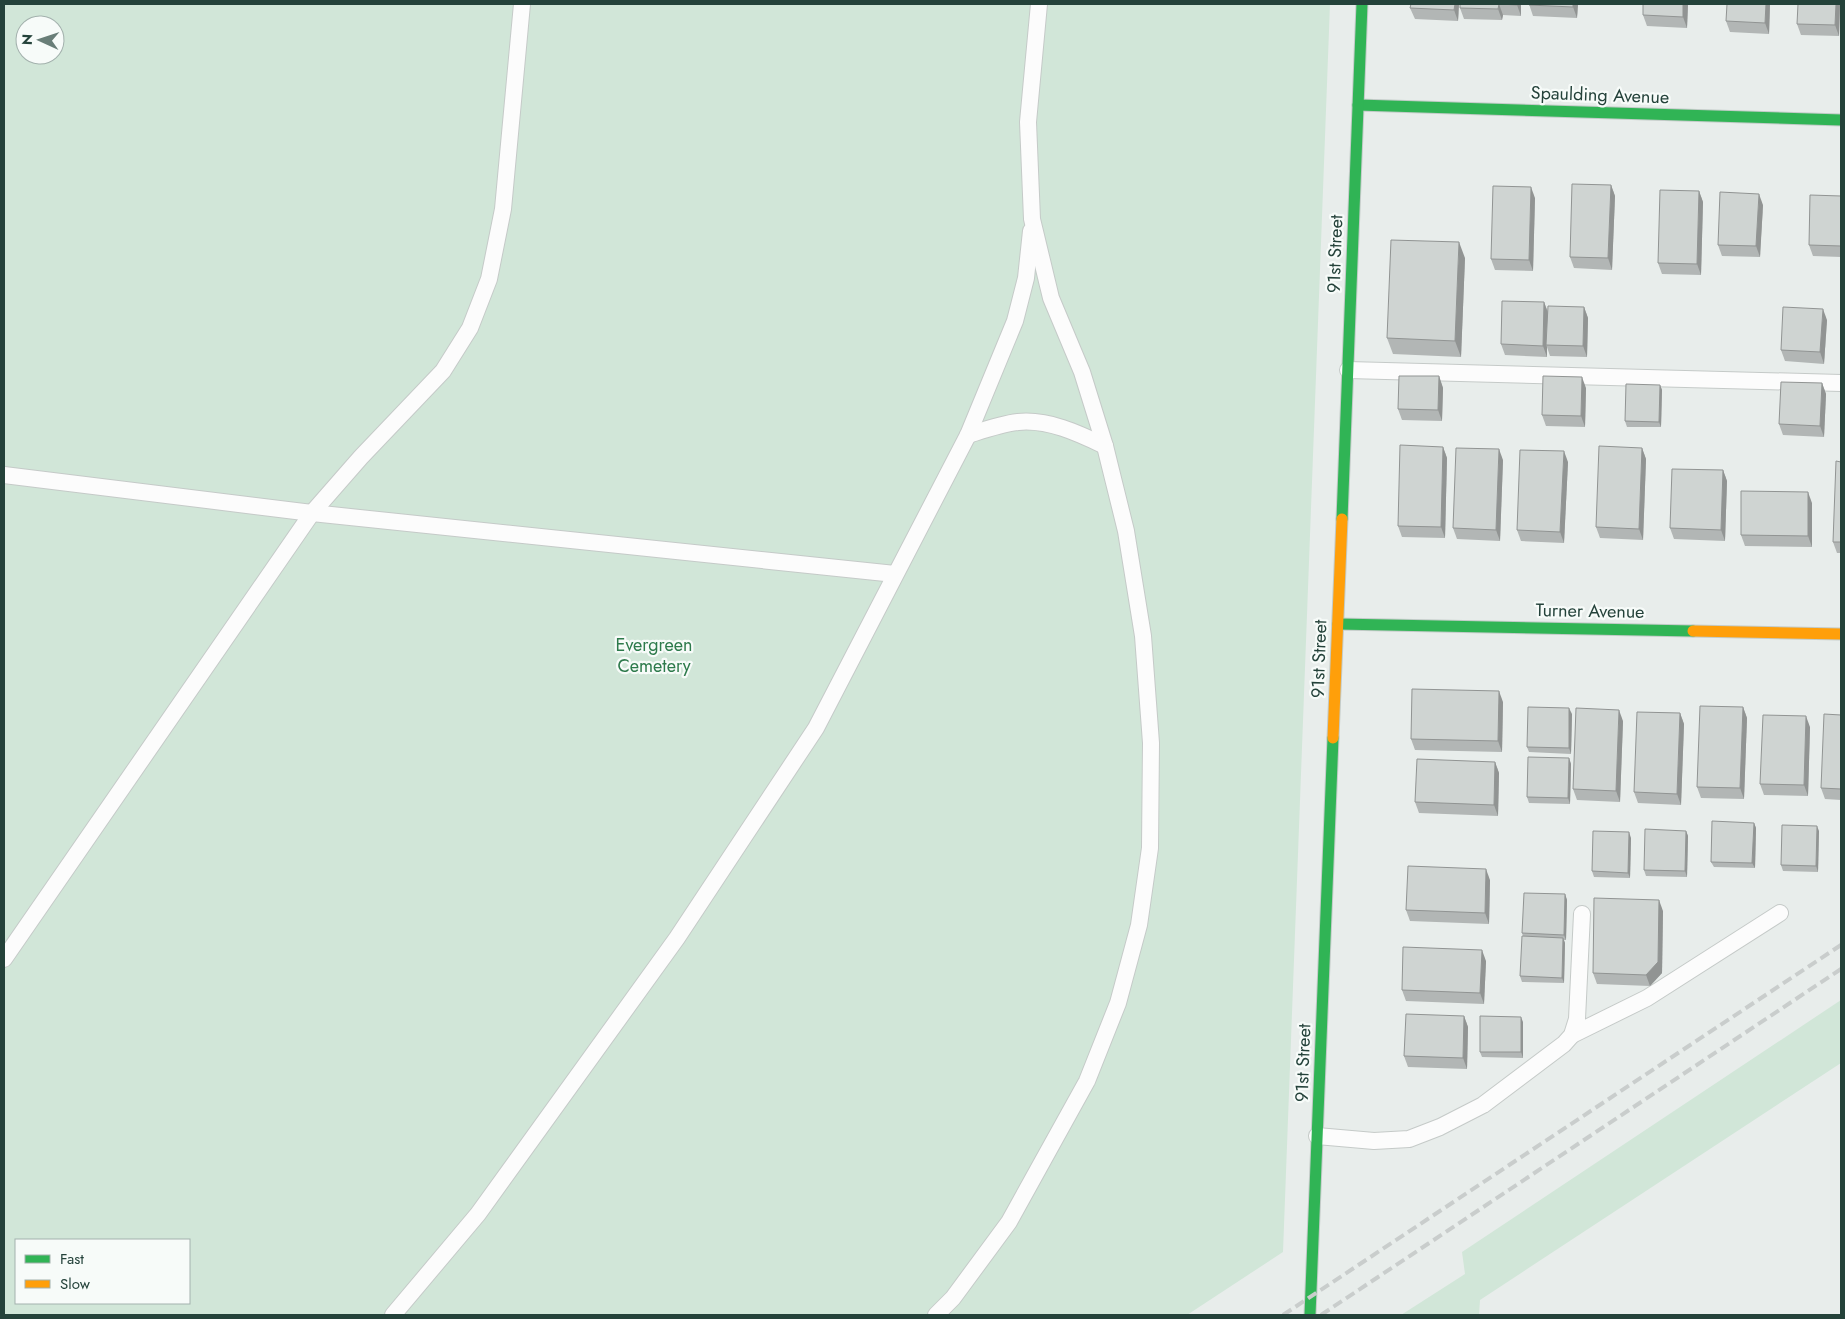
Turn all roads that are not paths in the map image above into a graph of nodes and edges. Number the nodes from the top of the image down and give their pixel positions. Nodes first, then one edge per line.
1 (522, 4) edge
2 (1039, 4) edge
3 (1362, 4) edge
4 (1358, 105) junction
5 (1841, 120) edge
6 (1032, 219) junction
7 (1348, 370) junction
8 (1841, 383) edge
9 (968, 435) junction
10 (1105, 446) junction
11 (4, 475) edge
12 (312, 513) junction
13 (895, 574) junction
14 (1338, 624) junction
15 (1841, 634) edge
16 (1780, 913) dead end
17 (1582, 914) dead end
18 (4, 959) edge
19 (1572, 1034) junction
20 (1317, 1136) junction
21 (393, 1315) edge
22 (936, 1315) edge
23 (1310, 1315) edge

1 - 12 lane
2 - 6 lane
3 - 4 street, 91st Street
4 - 5 street, Spaulding Avenue
4 - 7 street, 91st Street
6 - 9 lane
6 - 10 lane
7 - 8 lane
7 - 14 street, 91st Street
9 - 10 lane
9 - 13 lane
10 - 22 lane
11 - 12 lane
12 - 13 lane
12 - 18 lane
13 - 21 lane
14 - 15 street, Turner Avenue
14 - 20 street, 91st Street
16 - 19 lane
17 - 19 lane
19 - 20 lane
20 - 23 street, 91st Street

